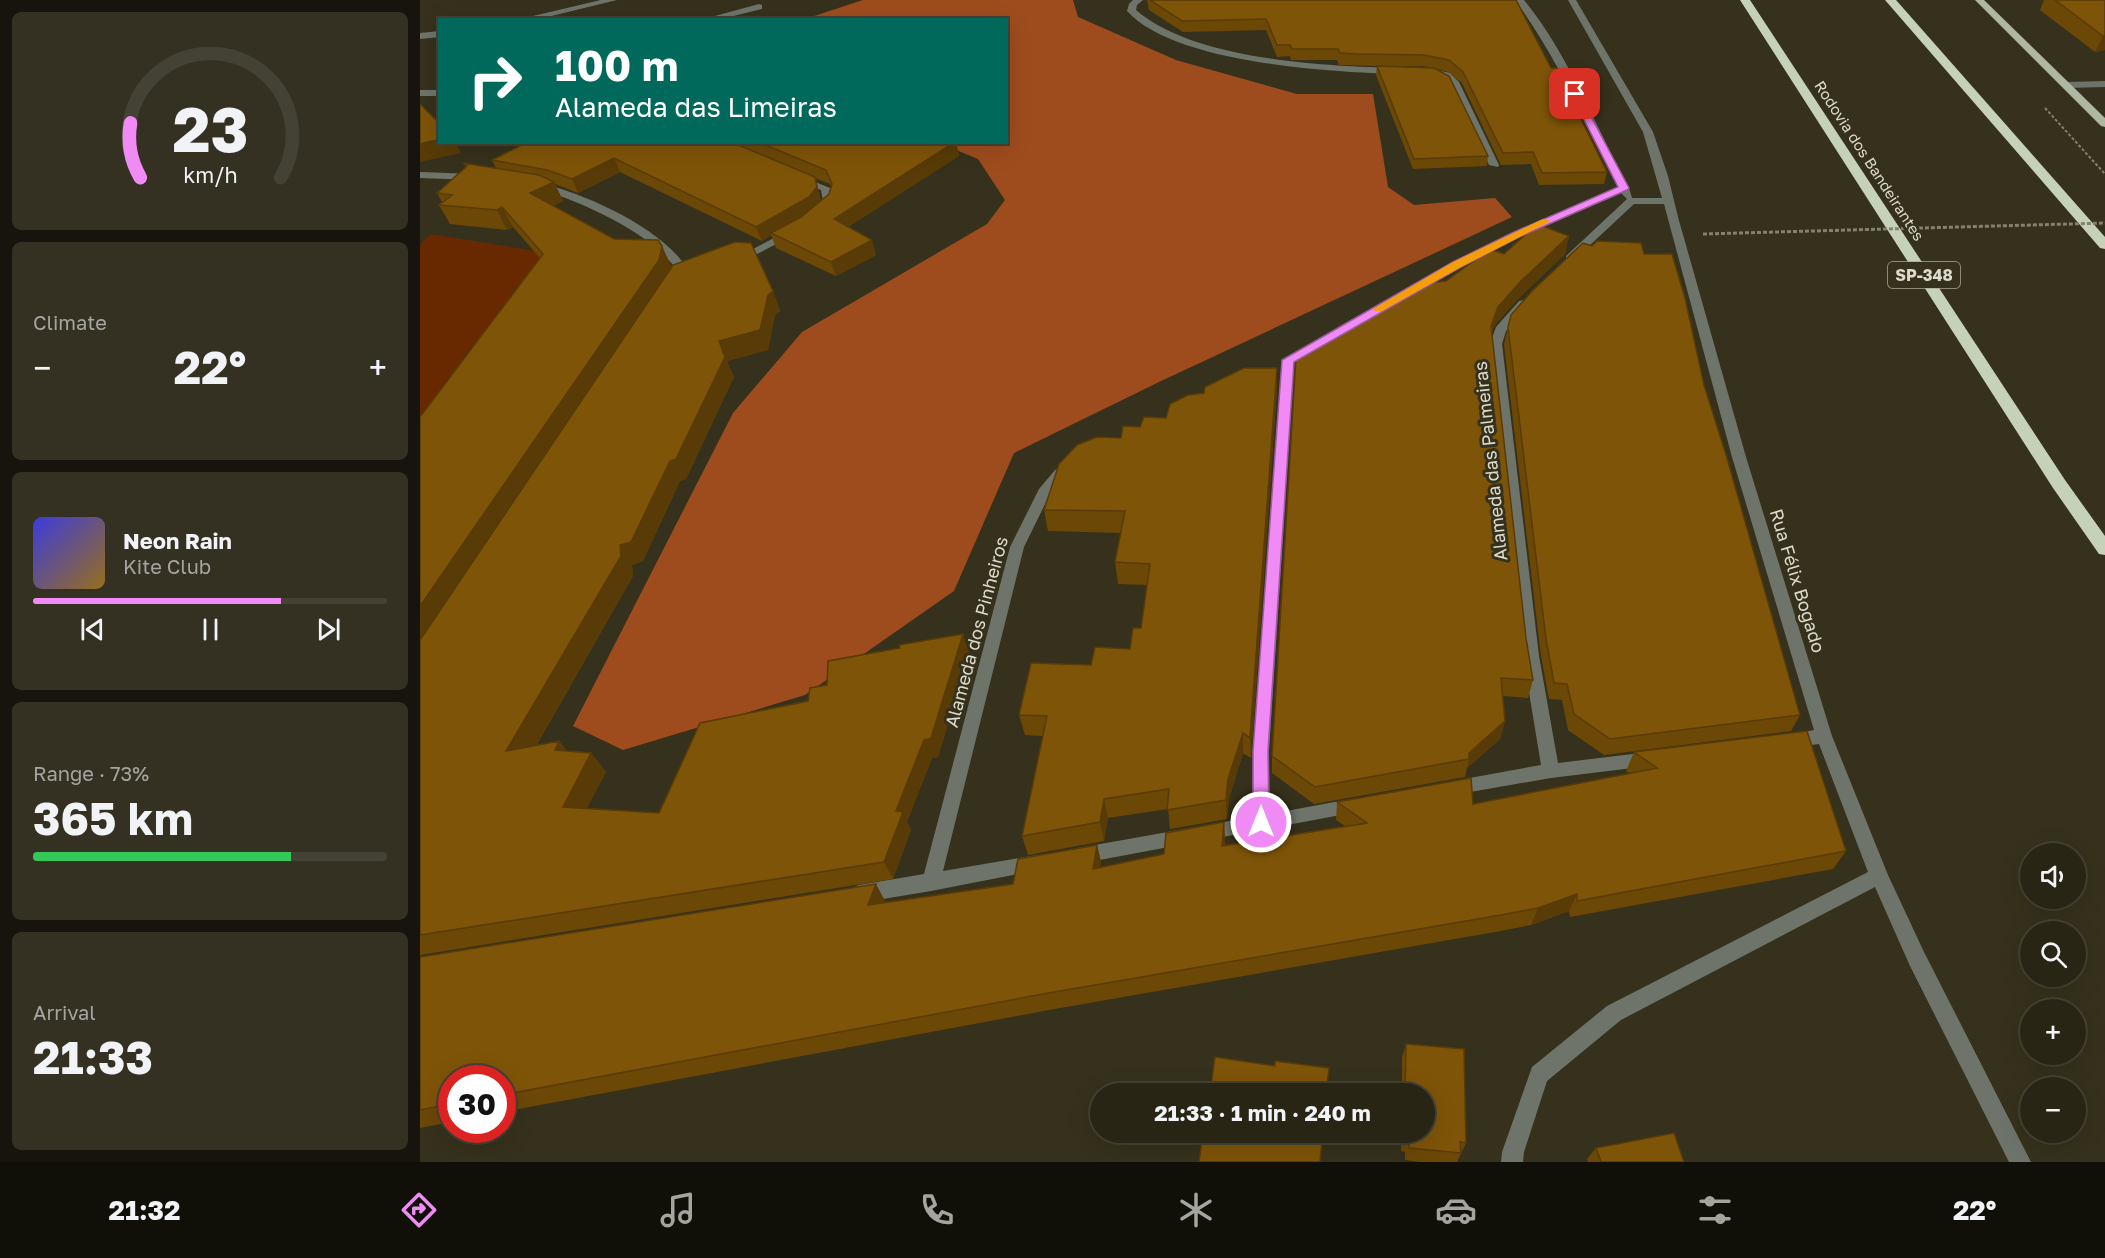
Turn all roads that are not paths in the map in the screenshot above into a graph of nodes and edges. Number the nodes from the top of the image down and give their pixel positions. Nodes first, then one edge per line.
1 (613, 0) edge
2 (750, 0) edge
3 (1139, 0) edge
4 (1519, 0) edge
5 (1572, 0) edge
6 (1745, 0) edge
7 (1890, 0) edge
8 (1979, 0) edge
9 (529, 18) edge
10 (715, 18) edge
11 (438, 34) edge
12 (420, 36) edge
13 (1404, 71) edge
14 (1425, 72) edge
15 (2105, 84) edge
16 (2066, 85) junction
17 (420, 93) edge
18 (438, 93) edge
19 (2105, 124) edge
20 (1494, 165) dead end
21 (787, 173) edge
22 (420, 175) edge
23 (484, 177) edge
24 (530, 184) edge
25 (1624, 188) junction
26 (1631, 201) junction
27 (1668, 201) junction
28 (2105, 245) edge
29 (729, 263) edge
30 (1563, 265) edge
31 (677, 283) edge
32 (1531, 296) edge
33 (1288, 360) junction
34 (1272, 368) edge
35 (1082, 458) edge
36 (2105, 549) edge
37 (1824, 736) junction
38 (1777, 742) edge
39 (1670, 756) edge
40 (1551, 771) junction
41 (1435, 792) edge
42 (1377, 802) edge
43 (1261, 822) junction
44 (1880, 876) junction
45 (931, 883) junction
46 (837, 898) edge
47 (1512, 1162) edge
48 (2020, 1162) edge

1 - 9 street
2 - 10 street
3 - 13 street
4 - 25 street
5 - 27 street, Rua Félix Bogado
6 - 36 highway, Rodovia dos Bandeirantes / SP-348
7 - 28 highway
8 - 16 main road
11 - 12 street
14 - 20 street
15 - 16 street
16 - 19 main road
17 - 18 street
21 - 29 street
22 - 23 street
24 - 31 street
25 - 26 street
25 - 33 street
26 - 27 street
26 - 30 street
27 - 37 street, Rua Félix Bogado
32 - 40 street, Alameda das Palmeiras
33 - 34 street
33 - 43 street
35 - 45 street, Alameda dos Pinheiros
37 - 38 street
37 - 44 street, Rua Félix Bogado
39 - 40 street
40 - 41 street
42 - 43 street
43 - 45 street
44 - 47 street
44 - 48 street, Rua Félix Bogado
45 - 46 street

